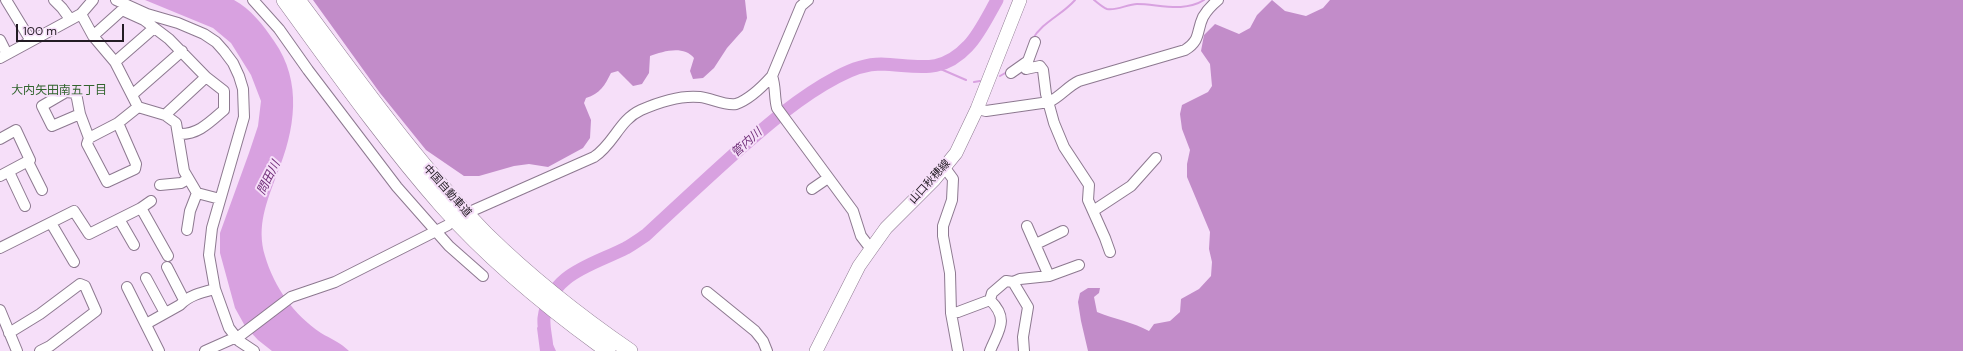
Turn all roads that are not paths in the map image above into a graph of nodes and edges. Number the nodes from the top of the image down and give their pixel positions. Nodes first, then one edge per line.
1 (6, 0) edge
2 (54, 0) edge
3 (93, 0) edge
4 (116, 0) edge
5 (253, 0) edge
6 (284, 0) edge
7 (298, 0) edge
8 (808, 0) edge
9 (1020, 0) edge
10 (1218, 0) edge
11 (80, 14) junction
12 (70, 19) junction
13 (154, 28) junction
14 (93, 36) junction
15 (0, 40) edge
16 (31, 41) junction
17 (1035, 42) dead end
18 (182, 51) junction
19 (4, 56) edge
20 (115, 62) junction
21 (1024, 65) junction
22 (1011, 73) dead end
23 (772, 76) junction
24 (206, 77) junction
25 (133, 94) junction
26 (1048, 102) junction
27 (138, 107) junction
28 (977, 109) junction
29 (80, 114) dead end
30 (165, 115) junction
31 (118, 123) junction
32 (179, 134) junction
33 (0, 138) edge
34 (89, 138) junction
35 (1156, 158) dead end
36 (28, 162) junction
37 (945, 168) junction
38 (5, 174) edge
39 (828, 178) junction
40 (188, 179) junction
41 (160, 185) dead end
42 (812, 189) dead end
43 (42, 190) dead end
44 (196, 193) junction
45 (220, 199) junction
46 (151, 201) dead end
47 (25, 206) dead end
48 (141, 208) junction
49 (474, 210) dead end
50 (1093, 211) junction
51 (119, 219) junction
52 (51, 223) junction
53 (448, 225) dead end
54 (1027, 226) dead end
55 (187, 230) dead end
56 (1063, 231) dead end
57 (437, 232) junction
58 (1036, 244) junction
59 (134, 245) dead end
60 (0, 248) edge
61 (871, 249) junction
62 (1110, 252) dead end
63 (74, 262) dead end
64 (1079, 265) dead end
65 (483, 276) dead end
66 (1049, 276) junction
67 (146, 278) dead end
68 (1013, 282) junction
69 (127, 287) dead end
70 (536, 288) junction
71 (215, 289) junction
72 (707, 292) dead end
73 (184, 300) junction
74 (990, 300) junction
75 (0, 310) edge
76 (165, 313) junction
77 (951, 313) junction
78 (146, 324) junction
79 (9, 333) junction
80 (238, 336) junction
81 (765, 350) edge
82 (958, 350) edge
83 (17, 351) edge
84 (40, 351) edge
85 (159, 351) edge
86 (205, 351) edge
87 (254, 351) edge
88 (608, 351) edge
89 (630, 351) edge
90 (816, 351) edge
91 (947, 351) edge
92 (990, 351) edge
93 (1024, 351) edge

1 - 16 street
2 - 12 street
3 - 11 street
4 - 45 street
5 - 57 street
6 - 70 highway, 中国自動車道
7 - 70 highway, 中国自動車道
8 - 23 street
9 - 28 main road, 山口秋穂線
10 - 26 street
11 - 12 street
11 - 14 street
12 - 16 street
13 - 14 street
13 - 18 street
13 - 20 street
14 - 20 street
15 - 19 street
16 - 19 street
17 - 21 street
18 - 24 street
18 - 25 street
20 - 25 street
21 - 22 street
21 - 26 street
23 - 39 street
23 - 49 street
24 - 30 street
24 - 32 street
25 - 27 street
26 - 28 street
26 - 50 street
27 - 30 street
27 - 31 street
28 - 37 main road, 山口秋穂線
29 - 34 street
30 - 32 street
31 - 34 street
31 - 34 street
32 - 40 street
33 - 36 street
35 - 50 street
36 - 38 street
36 - 43 street
37 - 61 main road, 山口秋穂線
37 - 77 street
38 - 47 street
39 - 42 street
39 - 61 street
40 - 41 street
40 - 44 street
44 - 45 street
44 - 55 street
45 - 71 street
46 - 48 street
48 - 51 street
48 - 73 street
50 - 62 street
51 - 52 street
51 - 59 street
52 - 60 street
52 - 63 street
53 - 57 street
54 - 58 street
56 - 58 street
57 - 65 street
57 - 80 street
58 - 66 street
61 - 90 main road, 山口秋穂線
64 - 66 street
66 - 68 street
67 - 76 street
68 - 74 street
68 - 93 street
69 - 78 street
70 - 88 highway, 中国自動車道
70 - 89 highway, 中国自動車道
71 - 73 street
71 - 80 street
72 - 81 street
73 - 76 street
74 - 77 street
74 - 92 street
75 - 79 street
76 - 78 street
77 - 82 street
78 - 85 street
79 - 83 street
79 - 84 street
80 - 86 street
80 - 87 street
82 - 91 street

